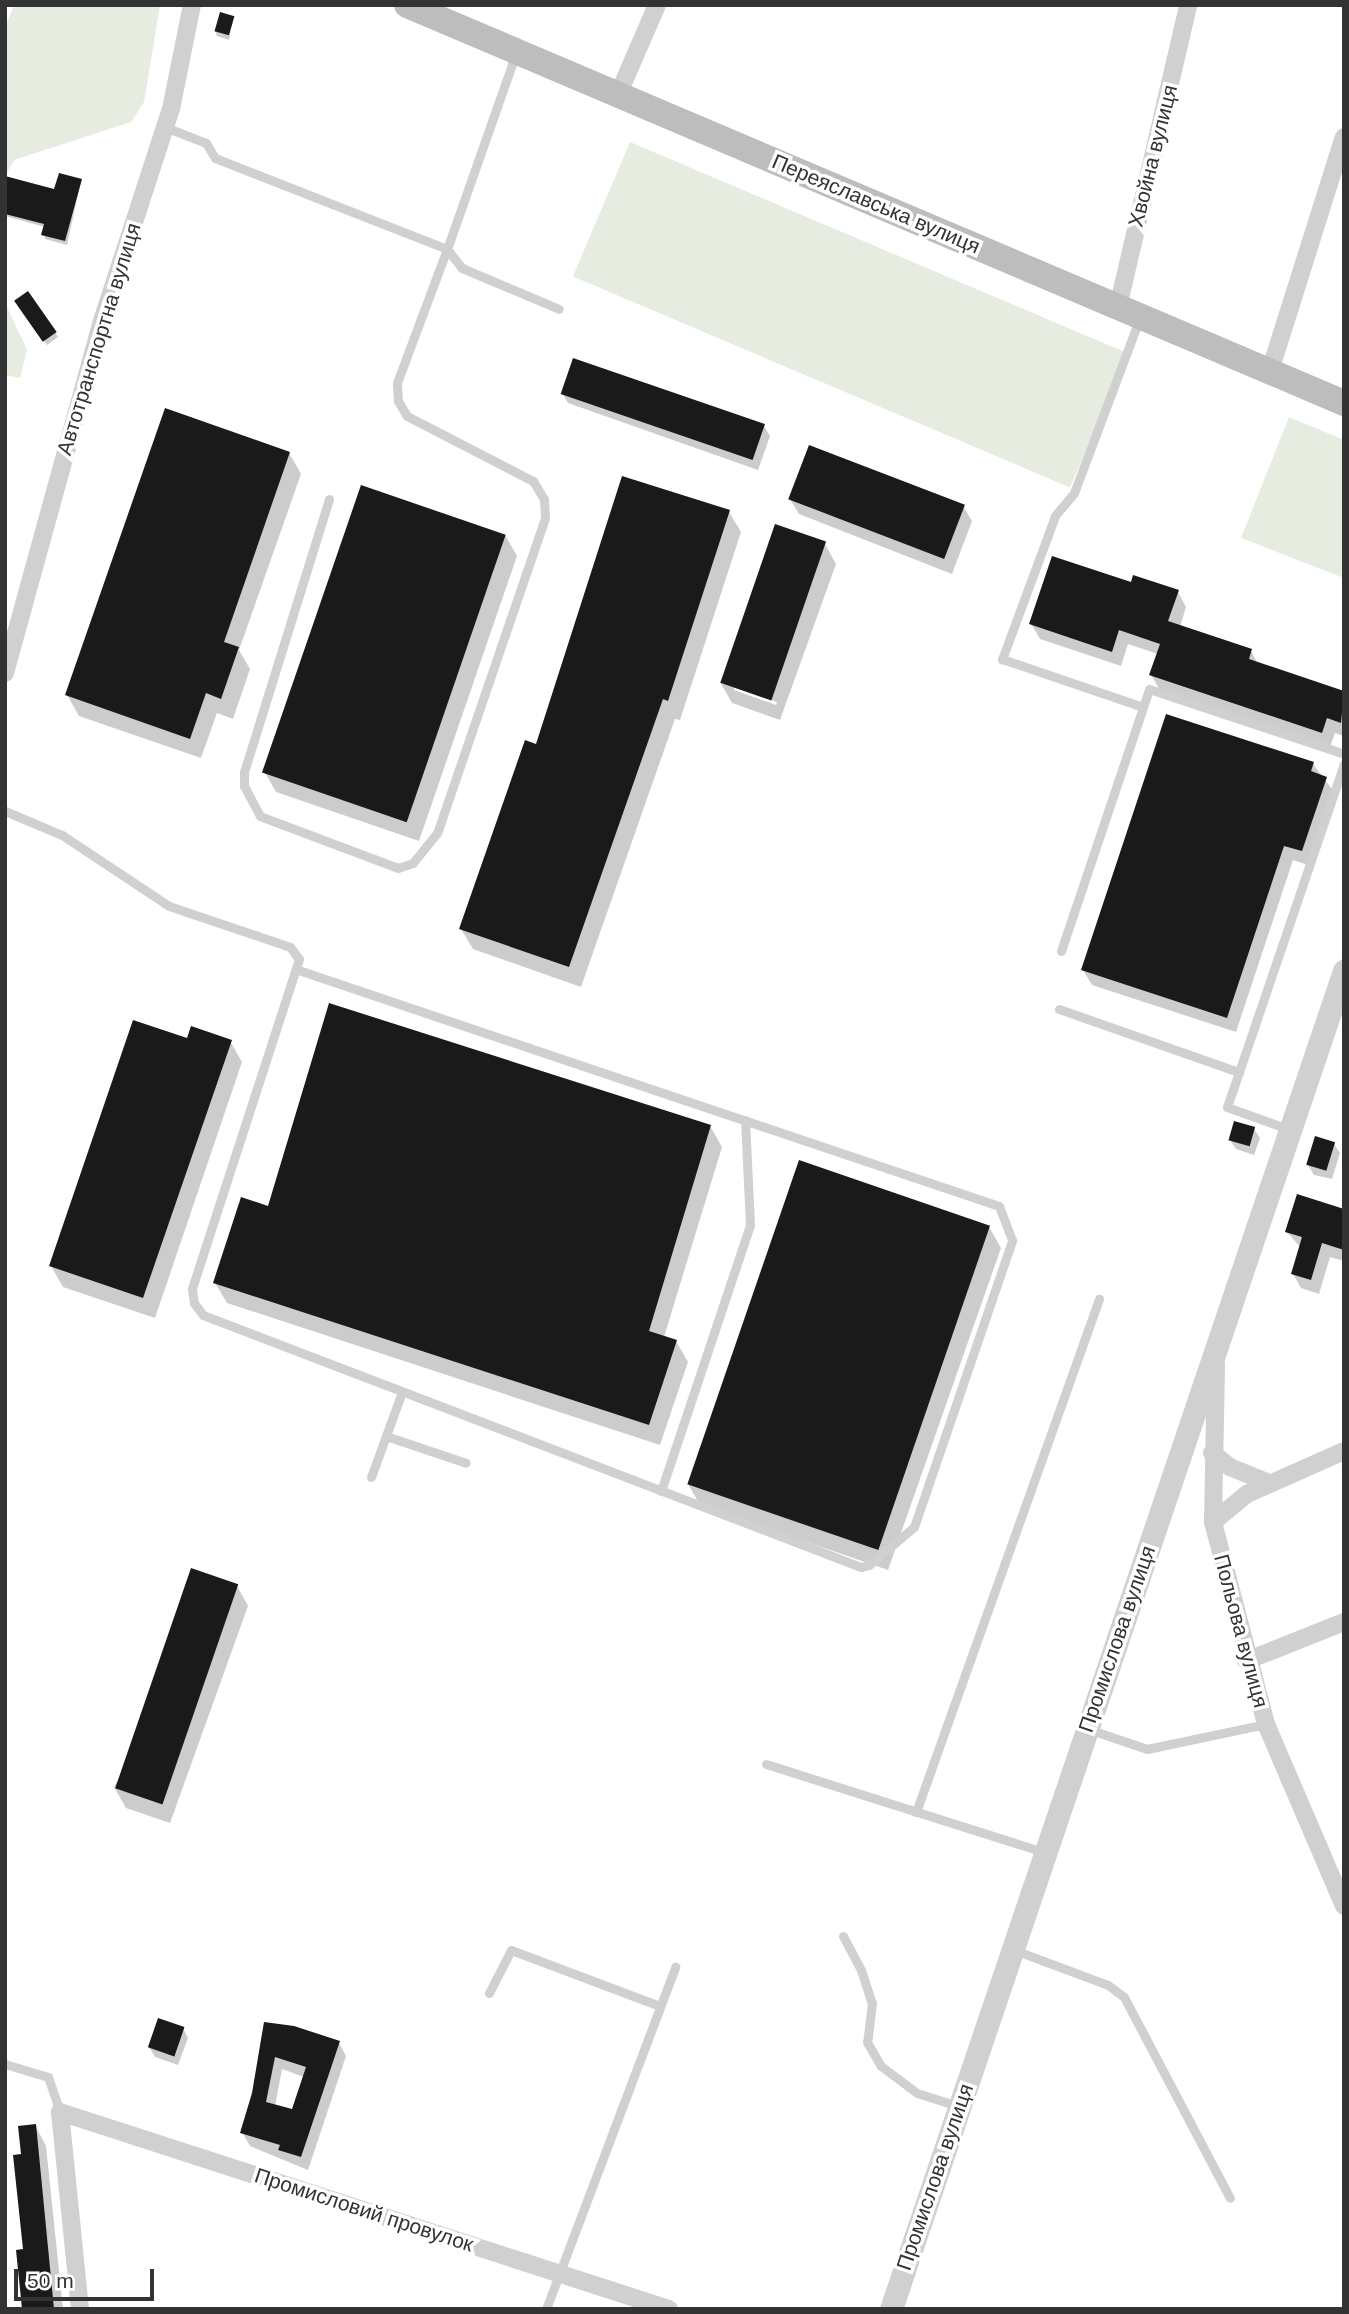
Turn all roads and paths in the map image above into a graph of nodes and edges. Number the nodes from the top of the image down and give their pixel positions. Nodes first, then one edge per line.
1 (192, 5) edge
2 (407, 5) edge
3 (657, 5) edge
4 (1188, 5) edge
5 (517, 52) junction
6 (618, 95) junction
7 (165, 127) junction
8 (1344, 137) edge
9 (447, 249) junction
10 (559, 309) dead end
11 (1129, 312) junction
12 (1270, 372) junction
13 (1344, 403) edge
14 (329, 499) dead end
15 (5, 673) edge
16 (1143, 707) junction
17 (1344, 754) edge
18 (1344, 764) edge
19 (5, 811) edge
20 (1061, 951) dead end
21 (298, 970) junction
22 (1344, 971) edge
23 (1059, 1009) dead end
24 (1336, 1017) edge
25 (1239, 1072) junction
26 (745, 1120) junction
27 (1290, 1129) junction
28 (1099, 1299) dead end
29 (1217, 1340) junction
30 (402, 1392) junction
31 (386, 1436) junction
32 (1344, 1451) edge
33 (1212, 1453) junction
34 (466, 1463) dead end
35 (372, 1477) dead end
36 (1269, 1483) junction
37 (661, 1491) junction
38 (1213, 1522) junction
39 (1344, 1622) edge
40 (1246, 1661) junction
41 (1266, 1724) junction
42 (1086, 1729) junction
43 (766, 1764) dead end
44 (916, 1812) junction
45 (1045, 1853) junction
46 (1344, 1906) edge
47 (843, 1936) dead end
48 (1012, 1950) junction
49 (675, 1967) dead end
50 (489, 1993) dead end
51 (660, 2006) junction
52 (5, 2064) edge
53 (959, 2106) junction
54 (60, 2112) junction
55 (1230, 2198) dead end
56 (557, 2273) junction
57 (80, 2309) edge
58 (546, 2309) edge
59 (669, 2309) edge
60 (891, 2309) edge

1 - 7 street, Автотранспортна вулиця
2 - 5 main road, Переяславська вулиця
3 - 6 street
4 - 11 street, Хвойна вулиця
5 - 6 main road, Переяславська вулиця
5 - 9 lane
6 - 11 main road, Переяславська вулиця
7 - 9 lane
7 - 15 street, Автотранспортна вулиця
8 - 12 street
9 - 10 lane
9 - 14 lane
11 - 12 main road, Переяславська вулиця
11 - 16 lane
12 - 13 main road, Переяславська вулиця
16 - 17 lane
16 - 20 lane
18 - 25 lane
19 - 21 lane
21 - 26 lane
21 - 30 lane
22 - 24 street, Промислова вулиця
23 - 25 lane
24 - 27 street, Промислова вулиця
25 - 27 lane
26 - 37 lane
26 - 37 lane
27 - 29 street, Промислова вулиця
28 - 44 lane
29 - 33 street, Польова вулиця
29 - 42 street, Промислова вулиця
30 - 31 lane
30 - 37 lane
31 - 34 lane
31 - 35 lane
32 - 36 street
33 - 36 street
33 - 38 street, Польова вулиця
36 - 38 street
38 - 40 street, Польова вулиця
39 - 40 street
40 - 41 street, Польова вулиця
41 - 42 lane
41 - 46 street, Польова вулиця
42 - 45 street, Промислова вулиця
43 - 44 lane
44 - 45 lane
45 - 48 street, Промислова вулиця
47 - 53 lane
48 - 53 street, Промислова вулиця
48 - 55 lane
49 - 51 lane
50 - 51 lane
51 - 56 lane
52 - 54 lane
53 - 60 street, Промислова вулиця
54 - 56 street, Промисловий провулок
54 - 57 street
56 - 58 lane
56 - 59 street, Промисловий провулок

